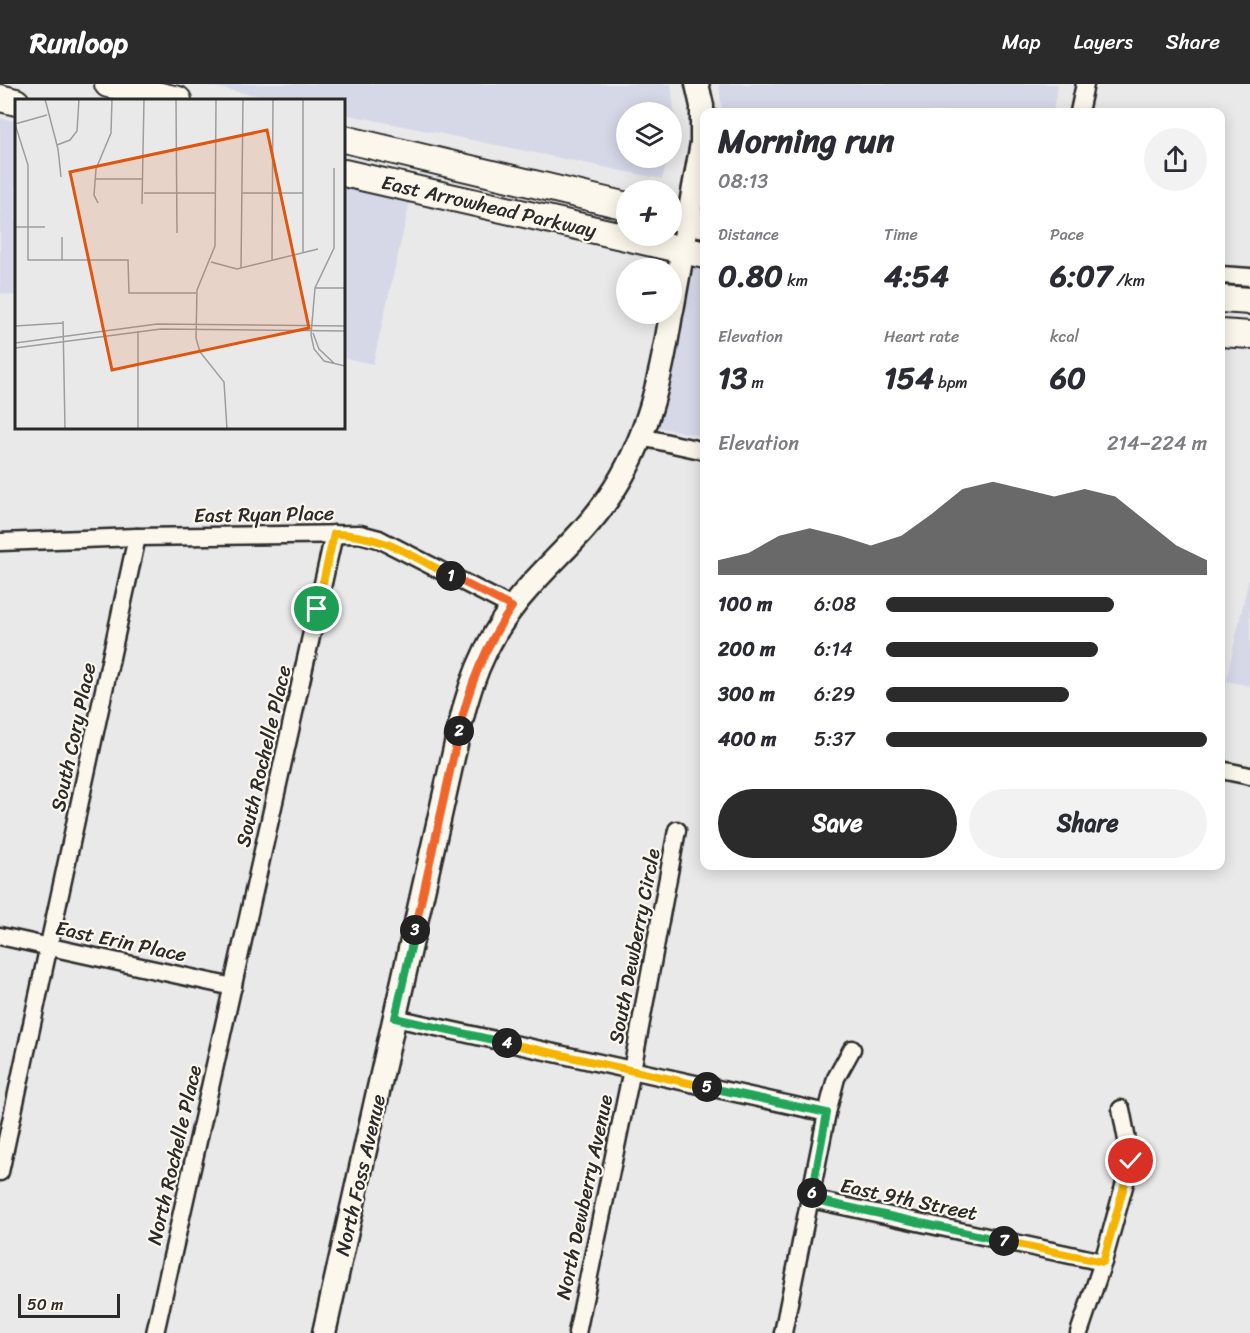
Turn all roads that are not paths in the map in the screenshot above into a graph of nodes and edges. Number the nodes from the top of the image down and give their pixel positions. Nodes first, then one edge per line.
1 (108, 84) edge
2 (697, 84) edge
3 (1085, 84) edge
4 (0, 98) edge
5 (174, 99) edge
6 (15, 102) edge
7 (701, 108) edge
8 (1080, 108) edge
9 (345, 139) edge
10 (700, 148) edge
11 (345, 173) edge
12 (616, 203) edge
13 (688, 220) edge
14 (693, 253) edge
15 (1225, 275) edge
16 (1250, 277) edge
17 (682, 284) edge
18 (1225, 299) edge
19 (1250, 301) edge
20 (670, 324) edge
21 (1225, 333) edge
22 (1250, 335) edge
23 (641, 437) junction
24 (700, 450) edge
25 (334, 534) junction
26 (137, 537) junction
27 (0, 542) edge
28 (512, 607) junction
29 (1225, 771) edge
30 (1250, 776) edge
31 (677, 830) dead end
32 (0, 936) edge
33 (49, 946) junction
34 (233, 987) junction
35 (395, 1018) junction
36 (852, 1049) dead end
37 (632, 1070) junction
38 (1121, 1109) dead end
39 (827, 1113) junction
40 (0, 1172) edge
41 (811, 1199) junction
42 (1103, 1262) junction
43 (155, 1333) edge
44 (324, 1333) edge
45 (577, 1333) edge
46 (783, 1333) edge
47 (1079, 1333) edge

1 - 5 main road
2 - 7 street, North Foss Avenue
3 - 8 street
4 - 6 main road
9 - 12 main road, East Arrowhead Parkway
10 - 13 street, North Foss Avenue
11 - 14 main road, East Arrowhead Parkway
13 - 14 street, North Foss Avenue
14 - 17 street, North Foss Avenue
15 - 16 street
18 - 19 main road
20 - 23 street, North Foss Avenue
21 - 22 main road
23 - 24 street
23 - 28 street, North Foss Avenue
25 - 26 street, East Ryan Place
25 - 28 street, East Ryan Place
25 - 34 street, South Rochelle Place
26 - 27 street, East Ryan Place
26 - 33 street, South Cory Place
28 - 35 street, North Foss Avenue
29 - 30 street
31 - 37 street, South Dewberry Circle
32 - 33 street, East Erin Place
33 - 34 street, East Erin Place
33 - 40 street, South Cory Place
34 - 43 street, North Rochelle Place
35 - 37 street
35 - 44 street, North Foss Avenue
36 - 39 street
37 - 39 street
37 - 45 street, North Dewberry Avenue
38 - 42 street
39 - 41 street
41 - 42 street, East 9th Street
41 - 46 street
42 - 47 street

